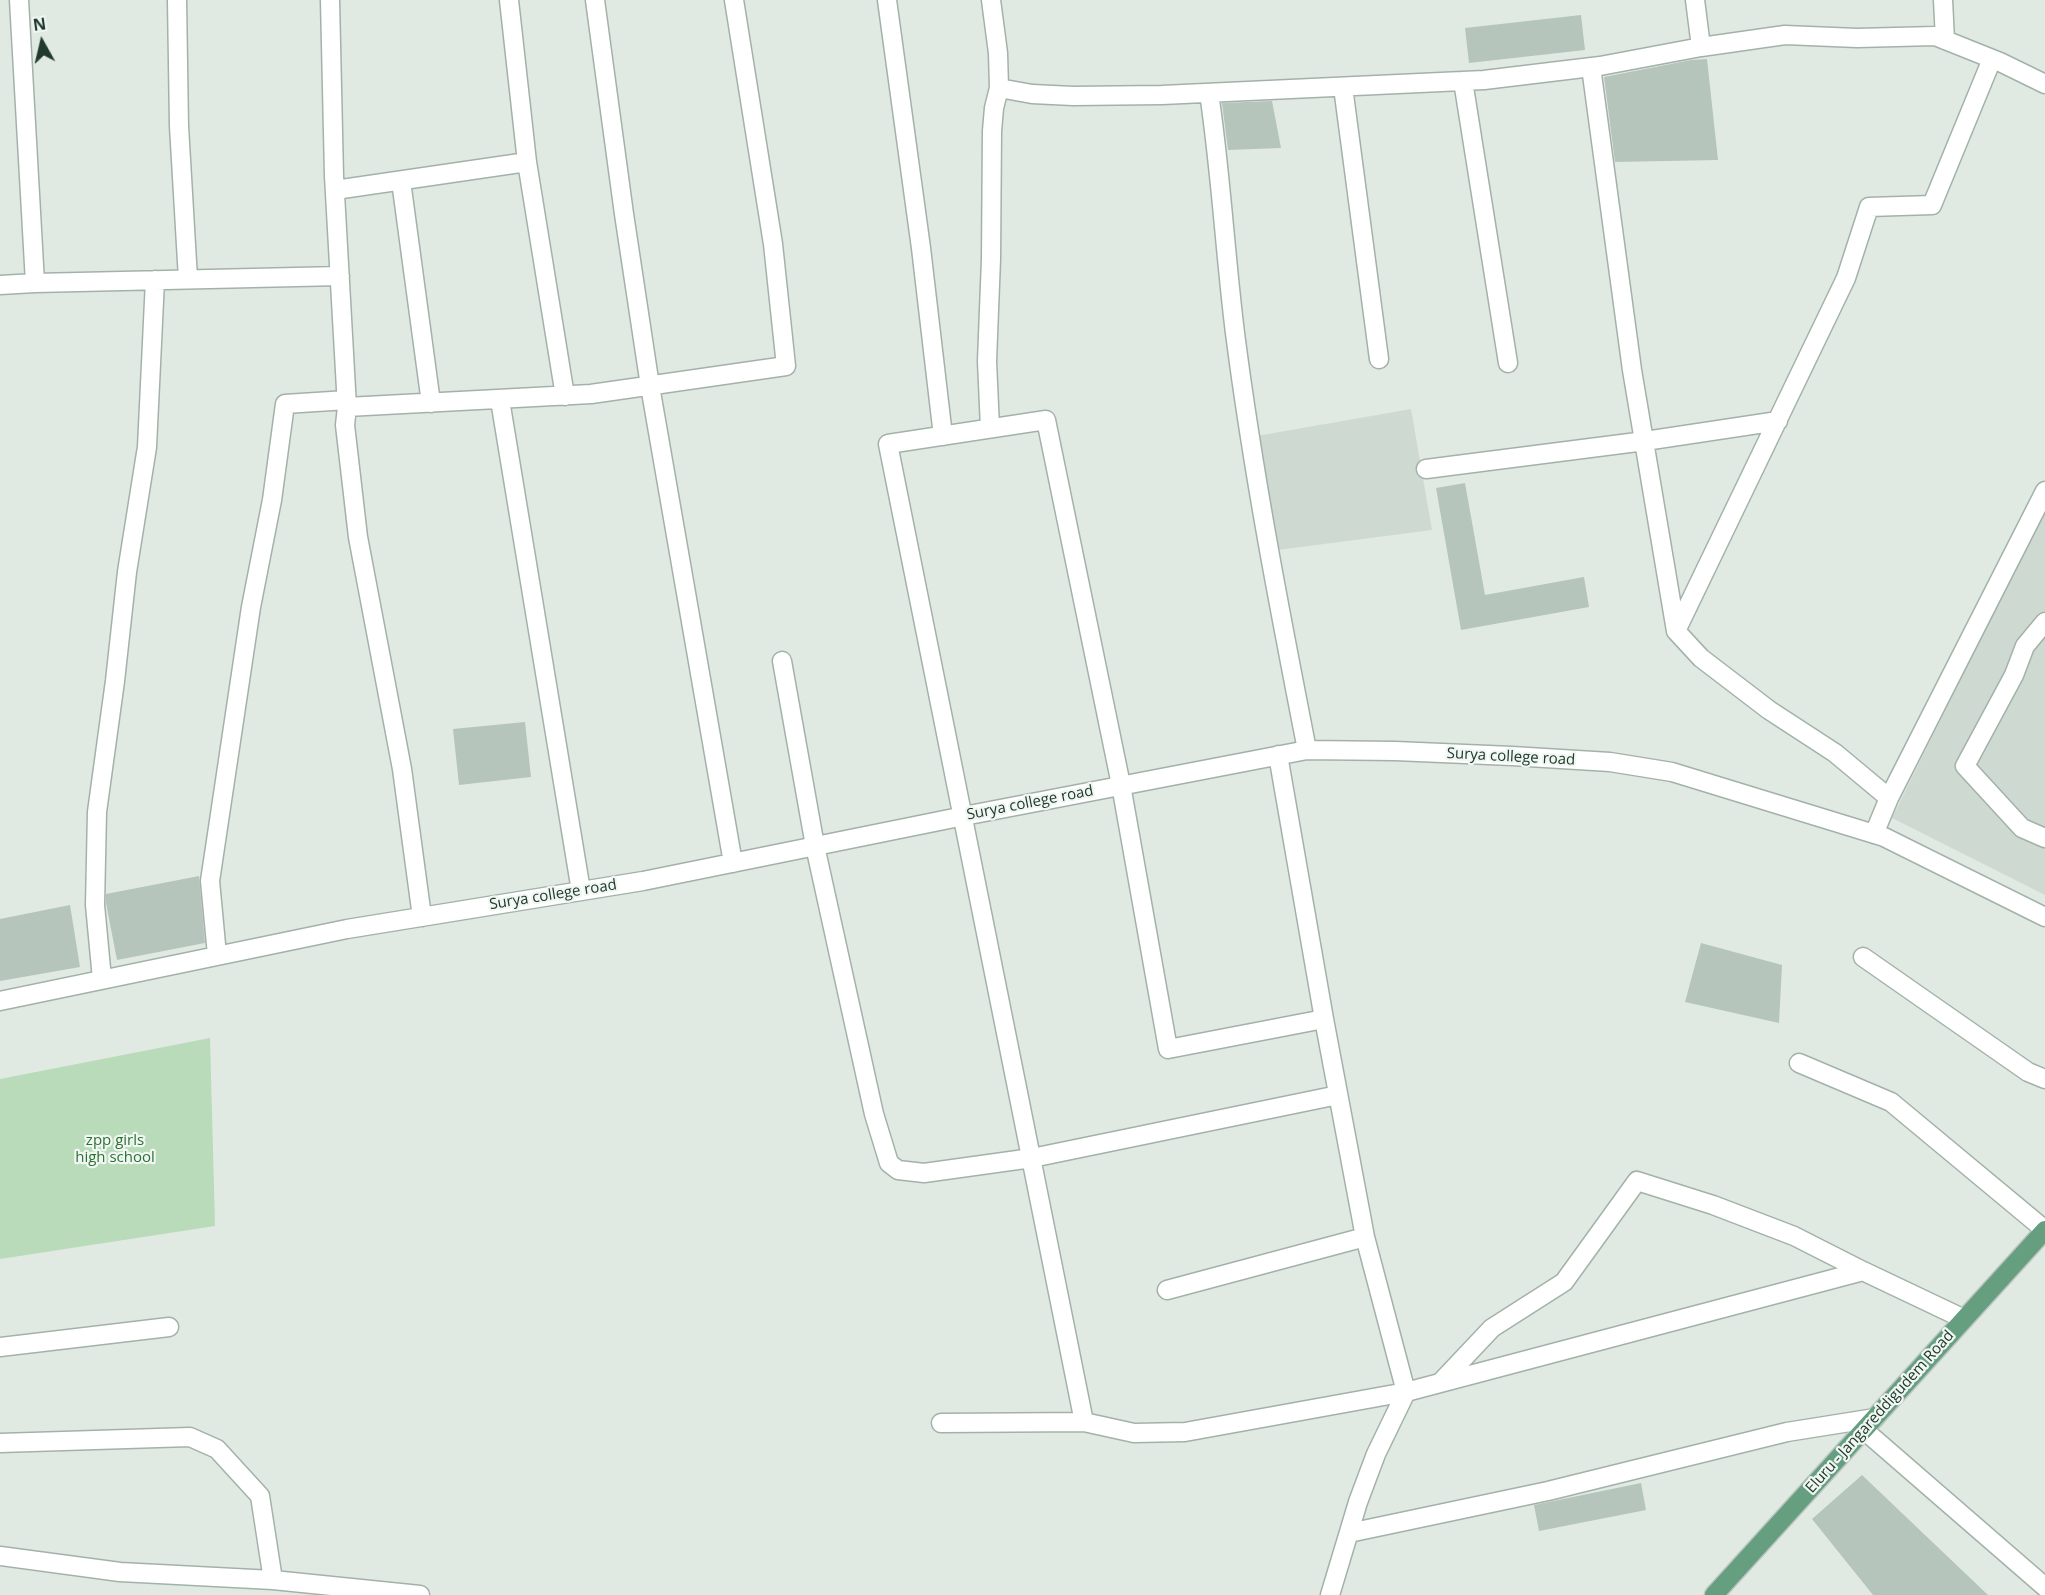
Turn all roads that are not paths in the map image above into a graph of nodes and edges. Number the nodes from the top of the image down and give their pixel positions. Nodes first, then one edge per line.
1 (19, 0) edge
2 (177, 0) edge
3 (330, 0) edge
4 (509, 0) edge
5 (595, 0) edge
6 (734, 0) edge
7 (887, 0) edge
8 (991, 0) edge
9 (1695, 0) edge
10 (1943, 0) edge
11 (1945, 40) junction
12 (1701, 46) junction
13 (1992, 59) junction
14 (1591, 67) junction
15 (1463, 81) junction
16 (2045, 84) edge
17 (1343, 87) junction
18 (999, 88) junction
19 (1209, 93) junction
20 (527, 162) junction
21 (401, 181) junction
22 (335, 190) junction
23 (340, 276) junction
24 (188, 279) junction
25 (155, 280) junction
26 (35, 283) junction
27 (0, 285) edge
28 (1379, 359) dead end
29 (1508, 363) dead end
30 (650, 386) junction
31 (565, 396) junction
32 (500, 400) junction
33 (431, 403) junction
34 (347, 404) junction
35 (1779, 421) junction
36 (990, 428) junction
37 (943, 436) junction
38 (1645, 441) junction
39 (1426, 469) dead end
40 (2045, 491) edge
41 (2045, 622) edge
42 (1676, 631) junction
43 (782, 661) dead end
44 (1307, 750) junction
45 (1278, 755) junction
46 (1121, 785) junction
47 (1890, 798) junction
48 (964, 816) junction
49 (1874, 834) junction
50 (2045, 838) edge
51 (814, 846) junction
52 (733, 863) junction
53 (581, 891) junction
54 (422, 917) junction
55 (2045, 917) edge
56 (217, 955) junction
57 (1863, 957) dead end
58 (102, 979) junction
59 (0, 1001) edge
60 (1324, 1019) junction
61 (1799, 1063) dead end
62 (2045, 1079) edge
63 (1338, 1095) junction
64 (1032, 1158) junction
65 (2045, 1230) edge
66 (1365, 1238) junction
67 (1863, 1271) junction
68 (1167, 1290) dead end
69 (1964, 1319) junction
70 (169, 1327) dead end
71 (0, 1347) edge
72 (1442, 1382) junction
73 (1406, 1392) junction
74 (1084, 1422) junction
75 (941, 1423) dead end
76 (1869, 1424) junction
77 (0, 1443) edge
78 (1349, 1533) junction
79 (0, 1556) edge
80 (273, 1580) junction
81 (241, 1587) edge
82 (2045, 1587) edge
83 (420, 1595) edge
84 (1330, 1595) edge
85 (1714, 1595) edge

1 - 26 street
2 - 24 street
3 - 22 street
4 - 20 street
5 - 30 street
6 - 30 street
7 - 37 street
8 - 18 street
9 - 12 street
10 - 11 street
11 - 12 street
11 - 13 street
12 - 14 street
13 - 16 street
13 - 35 street
14 - 15 street
14 - 38 street
15 - 17 street
15 - 29 street
17 - 19 street
17 - 28 street
18 - 19 street
18 - 36 street
19 - 44 street
20 - 21 street
20 - 31 street
21 - 22 street
21 - 33 street
22 - 23 street
23 - 24 street
23 - 34 street
24 - 25 street
25 - 26 street
25 - 58 street
26 - 27 street
30 - 31 street
30 - 52 street
31 - 32 street
32 - 33 street
32 - 53 street
33 - 34 street
34 - 54 street
34 - 56 street
35 - 38 street
35 - 42 street
36 - 37 street
36 - 46 street
37 - 48 street
38 - 39 street
38 - 42 street
40 - 47 street
41 - 50 street
42 - 47 street
43 - 51 street
44 - 45 street, Surya college road
44 - 49 street, Surya college road
45 - 46 street, Surya college road
45 - 60 street
46 - 48 street, Surya college road
46 - 60 street
47 - 49 street
48 - 51 street, Surya college road
48 - 64 street
49 - 55 street, Surya college road
51 - 52 street, Surya college road
51 - 64 street
52 - 53 street, Surya college road
53 - 54 street, Surya college road
54 - 56 street, Surya college road
56 - 58 street, Surya college road
57 - 62 street
58 - 59 street, Surya college road
60 - 63 street
61 - 65 street
63 - 64 street
63 - 66 street
64 - 74 street
65 - 69 main road, Eluru - Jangareddigudem Road
66 - 68 street
66 - 73 street
67 - 69 street
67 - 72 street
67 - 72 street
69 - 76 main road, Eluru - Jangareddigudem Road
70 - 71 street
72 - 73 street
73 - 74 street
73 - 78 street
74 - 75 street
76 - 78 street
76 - 82 street
76 - 85 main road, Eluru - Jangareddigudem Road
77 - 80 street
78 - 84 street
79 - 81 street
80 - 81 street
80 - 83 street

